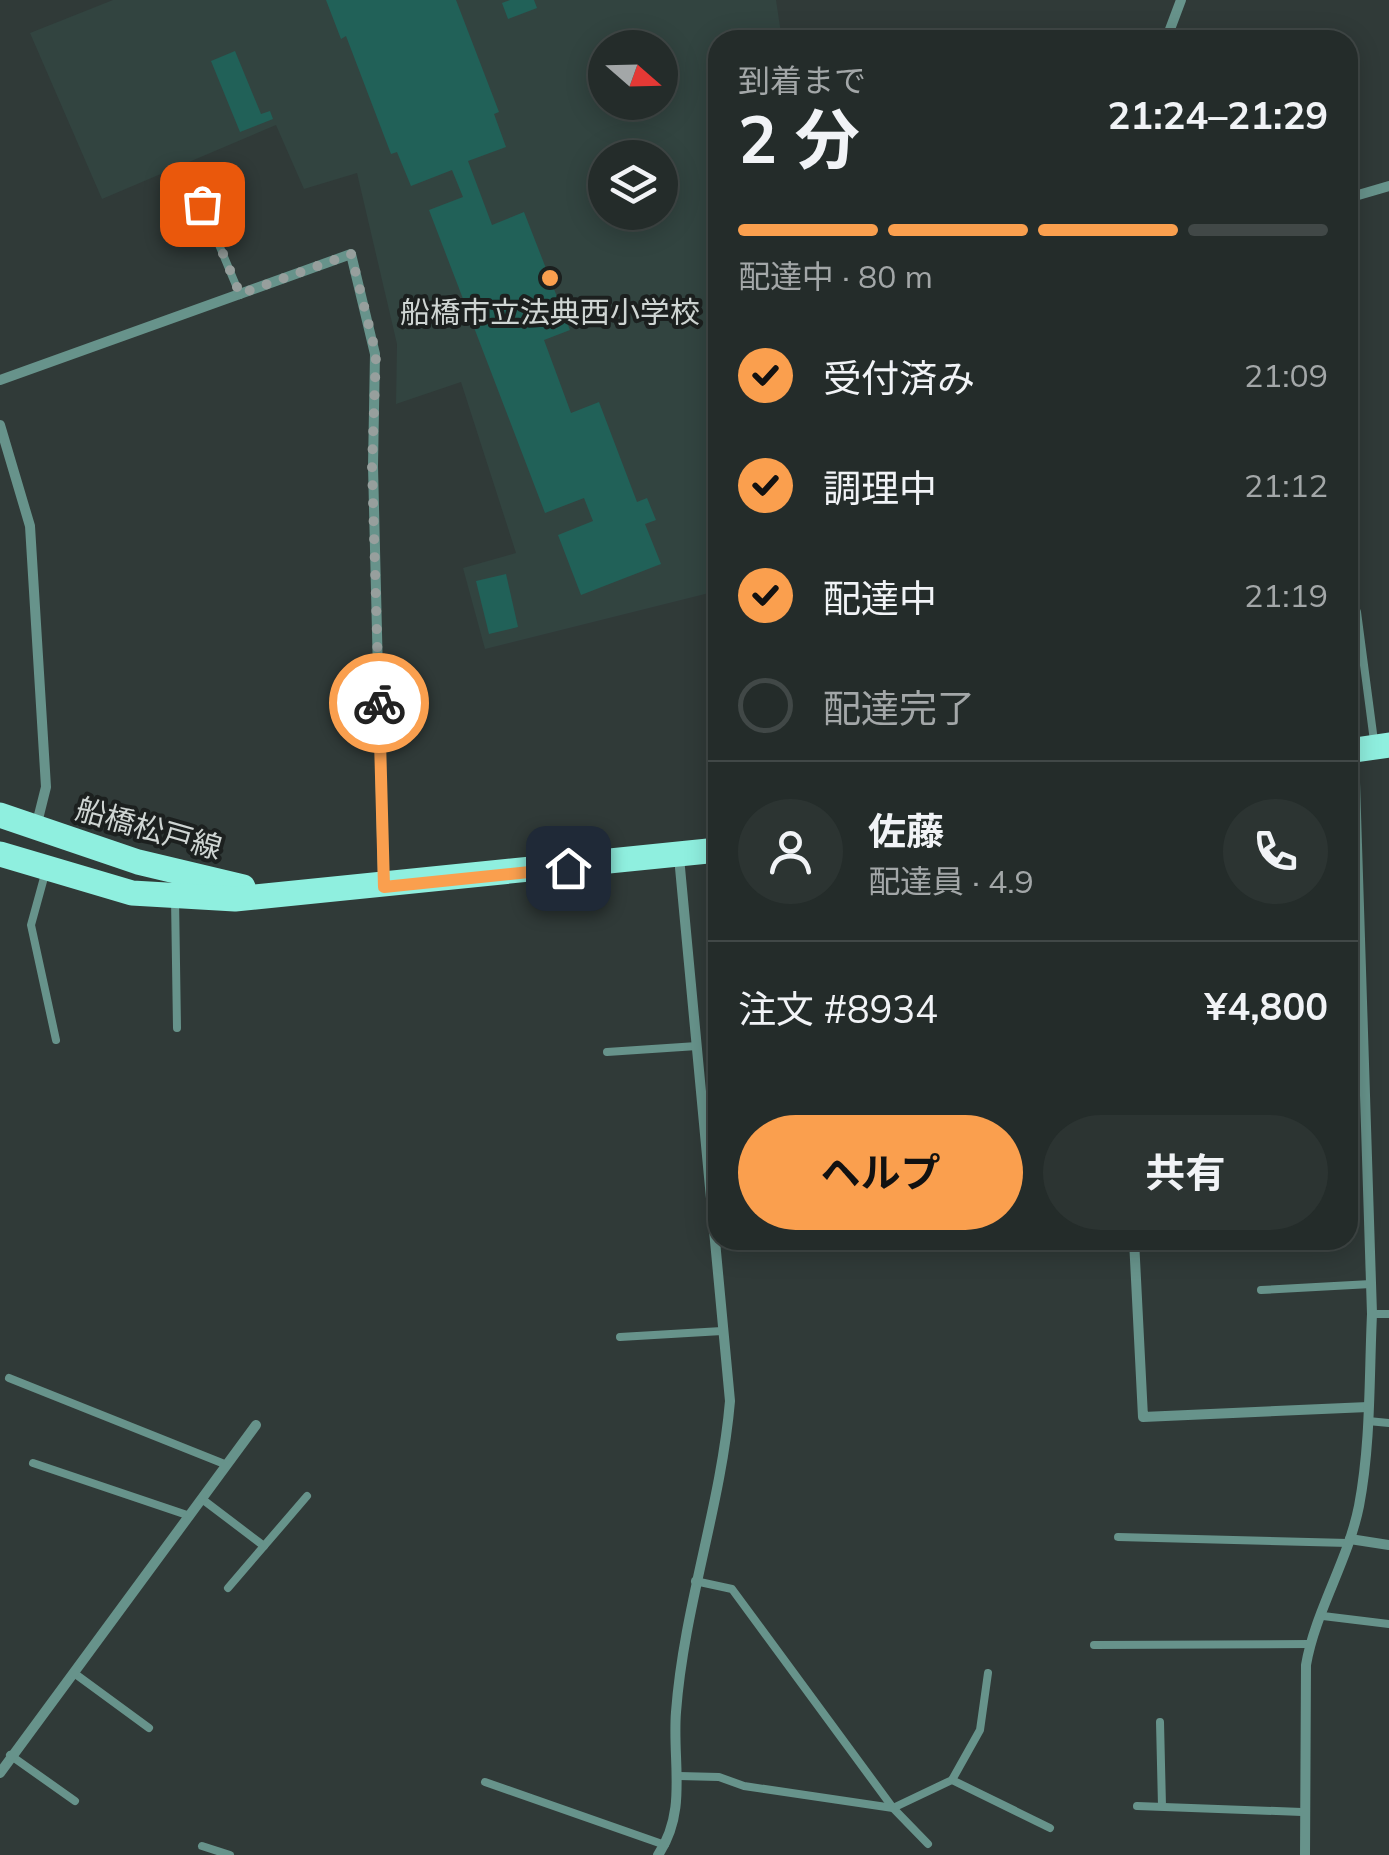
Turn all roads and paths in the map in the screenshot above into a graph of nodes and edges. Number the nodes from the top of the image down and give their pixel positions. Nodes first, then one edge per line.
1 (1181, 0) edge
2 (1170, 30) edge
3 (1389, 186) edge
4 (1358, 195) edge
5 (202, 204) dead end
6 (240, 294) junction
7 (0, 380) edge
8 (0, 425) edge
9 (4, 452) edge
10 (1358, 627) edge
11 (1366, 748) edge
12 (0, 816) edge
13 (36, 828) junction
14 (708, 852) edge
15 (0, 854) edge
16 (679, 856) junction
17 (46, 868) junction
18 (384, 887) junction
19 (282, 894) junction
20 (175, 898) junction
21 (177, 1028) dead end
22 (56, 1040) dead end
23 (698, 1046) junction
24 (607, 1052) dead end
25 (708, 1130) edge
26 (717, 1250) edge
27 (1135, 1250) edge
28 (1371, 1284) junction
29 (1261, 1290) dead end
30 (1372, 1314) junction
31 (1389, 1314) edge
32 (722, 1331) junction
33 (620, 1337) dead end
34 (9, 1378) dead end
35 (1368, 1406) junction
36 (1368, 1421) junction
37 (1389, 1422) edge
38 (256, 1425) dead end
39 (33, 1463) dead end
40 (226, 1466) junction
41 (307, 1496) dead end
42 (202, 1499) junction
43 (190, 1516) junction
44 (1118, 1538) dead end
45 (1349, 1541) junction
46 (1389, 1544) edge
47 (264, 1546) junction
48 (695, 1581) junction
49 (228, 1588) dead end
50 (1324, 1616) junction
51 (1389, 1624) edge
52 (1310, 1644) junction
53 (1094, 1645) dead end
54 (74, 1672) junction
55 (988, 1674) dead end
56 (1160, 1722) dead end
57 (149, 1728) dead end
58 (10, 1755) junction
59 (0, 1773) edge
60 (679, 1776) junction
61 (952, 1780) junction
62 (486, 1782) dead end
63 (76, 1801) dead end
64 (1137, 1806) dead end
65 (1162, 1806) junction
66 (893, 1808) junction
67 (1302, 1812) junction
68 (1050, 1828) dead end
69 (928, 1844) dead end
70 (202, 1846) dead end
71 (661, 1850) edge
72 (230, 1855) edge
73 (1305, 1855) edge

1 - 2 street
3 - 4 street
5 - 6 lane
6 - 7 street
6 - 18 street
8 - 9 street
9 - 13 street
10 - 11 lane
11 - 28 street
12 - 13 main road, 船橋松戸線
13 - 19 main road, 船橋松戸線
14 - 16 main road, 船橋松戸線
15 - 17 main road, 船橋松戸線
16 - 18 main road, 船橋松戸線
16 - 23 street
17 - 20 main road, 船橋松戸線
17 - 22 lane
18 - 19 main road, 船橋松戸線
19 - 20 main road, 船橋松戸線
20 - 21 lane
23 - 24 lane
23 - 25 street
26 - 32 street
27 - 35 street
28 - 29 lane
28 - 30 street
30 - 31 lane
30 - 35 street
32 - 33 lane
32 - 48 street
34 - 40 lane
35 - 36 street
36 - 37 lane
36 - 45 street
38 - 40 street
39 - 43 lane
40 - 42 street
41 - 47 lane
42 - 43 street
42 - 47 lane
43 - 54 street
44 - 45 lane
45 - 46 street
45 - 50 street
47 - 49 lane
48 - 60 street
48 - 66 lane
50 - 51 lane
50 - 52 street
52 - 53 lane
52 - 67 street
54 - 57 lane
54 - 58 street
55 - 61 lane
56 - 65 lane
58 - 59 street
58 - 63 lane
60 - 66 lane
60 - 71 street
61 - 66 lane
61 - 68 lane
62 - 71 lane
64 - 65 lane
65 - 67 lane
66 - 69 lane
67 - 73 street
70 - 72 lane

